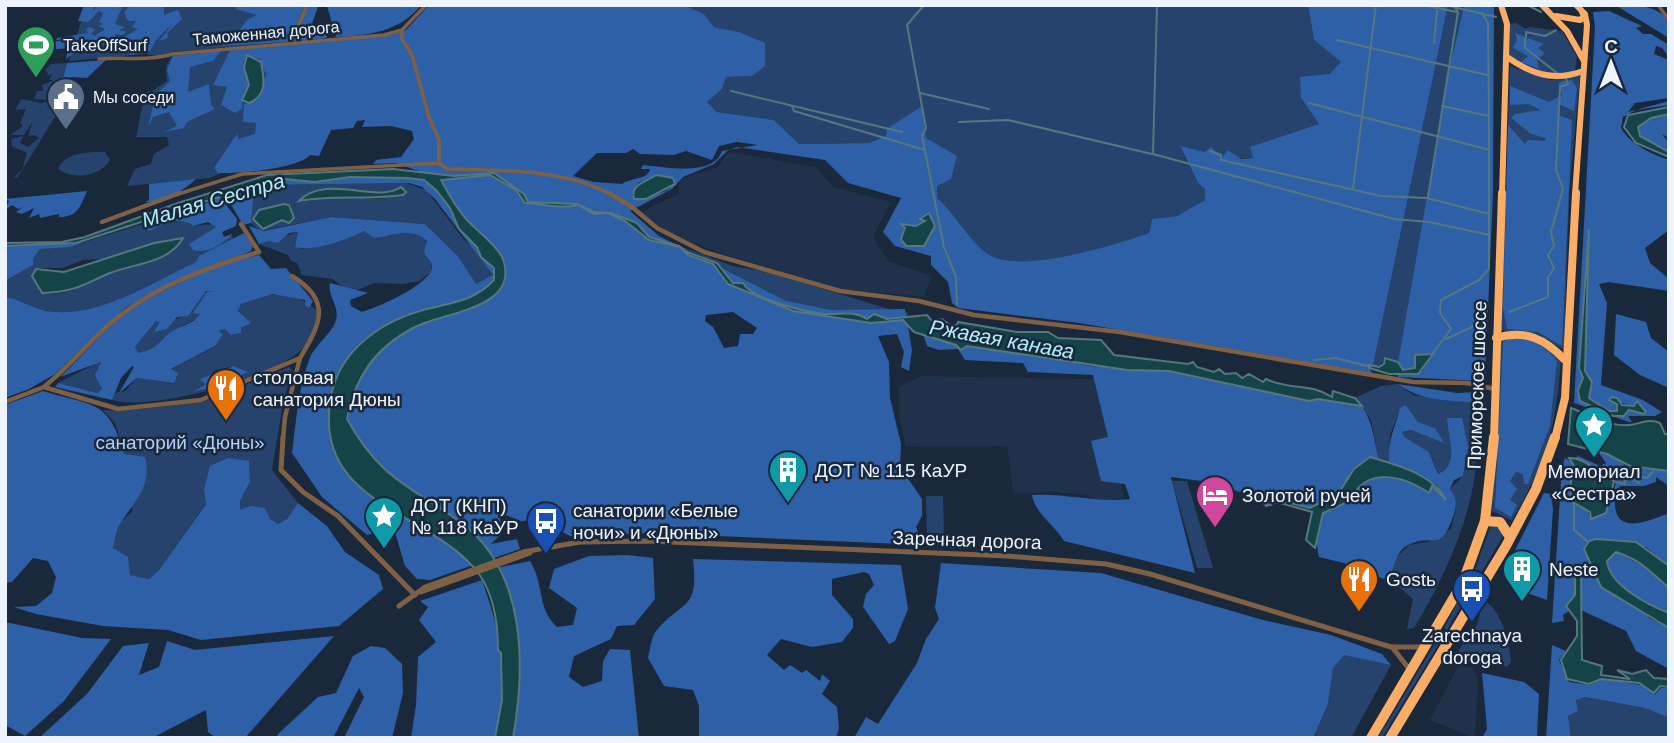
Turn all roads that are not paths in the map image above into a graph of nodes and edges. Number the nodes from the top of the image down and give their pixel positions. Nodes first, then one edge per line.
1 (307, 5) edge
2 (426, 5) edge
3 (1501, 5) edge
4 (1542, 5) edge
5 (1658, 5) edge
6 (1577, 6) edge
7 (1552, 14) junction
8 (1669, 20) edge
9 (402, 30) junction
10 (300, 43) junction
11 (1507, 57) junction
12 (99, 59) dead end
13 (1584, 61) junction
14 (1583, 71) junction
15 (439, 163) junction
16 (102, 222) dead end
17 (241, 224) dead end
18 (292, 276) dead end
19 (1496, 338) junction
20 (300, 358) junction
21 (1565, 360) junction
22 (44, 387) junction
23 (1495, 389) junction
24 (5, 402) edge
25 (1485, 522) junction
26 (1510, 537) junction
27 (422, 591) junction
28 (399, 606) dead end
29 (1426, 646) junction
30 (1391, 647) junction
31 (1411, 672) junction
32 (1371, 738) edge
33 (1390, 738) edge

1 - 10 street
2 - 9 street
3 - 11 highway, Приморское шоссе
4 - 7 highway
5 - 8 street
6 - 7 highway
6 - 13 highway
7 - 13 highway
9 - 10 street, Таможенная дорога
9 - 15 street
10 - 12 street, Таможенная дорога
11 - 14 highway
11 - 19 highway, Приморское шоссе
13 - 14 highway
14 - 21 highway
15 - 16 street
15 - 23 street
17 - 22 street
18 - 20 street
19 - 21 highway
19 - 23 highway, Приморское шоссе
20 - 22 street
20 - 27 street
21 - 26 highway
22 - 24 street
23 - 25 highway, Приморское шоссе
25 - 26 highway
25 - 29 highway, Приморское шоссе
26 - 33 highway
27 - 28 street, Заречная дорога
27 - 30 street, Заречная дорога
29 - 30 street, Заречная дорога
29 - 31 highway, Приморское шоссе
30 - 31 street
31 - 32 highway, Приморское шоссе

